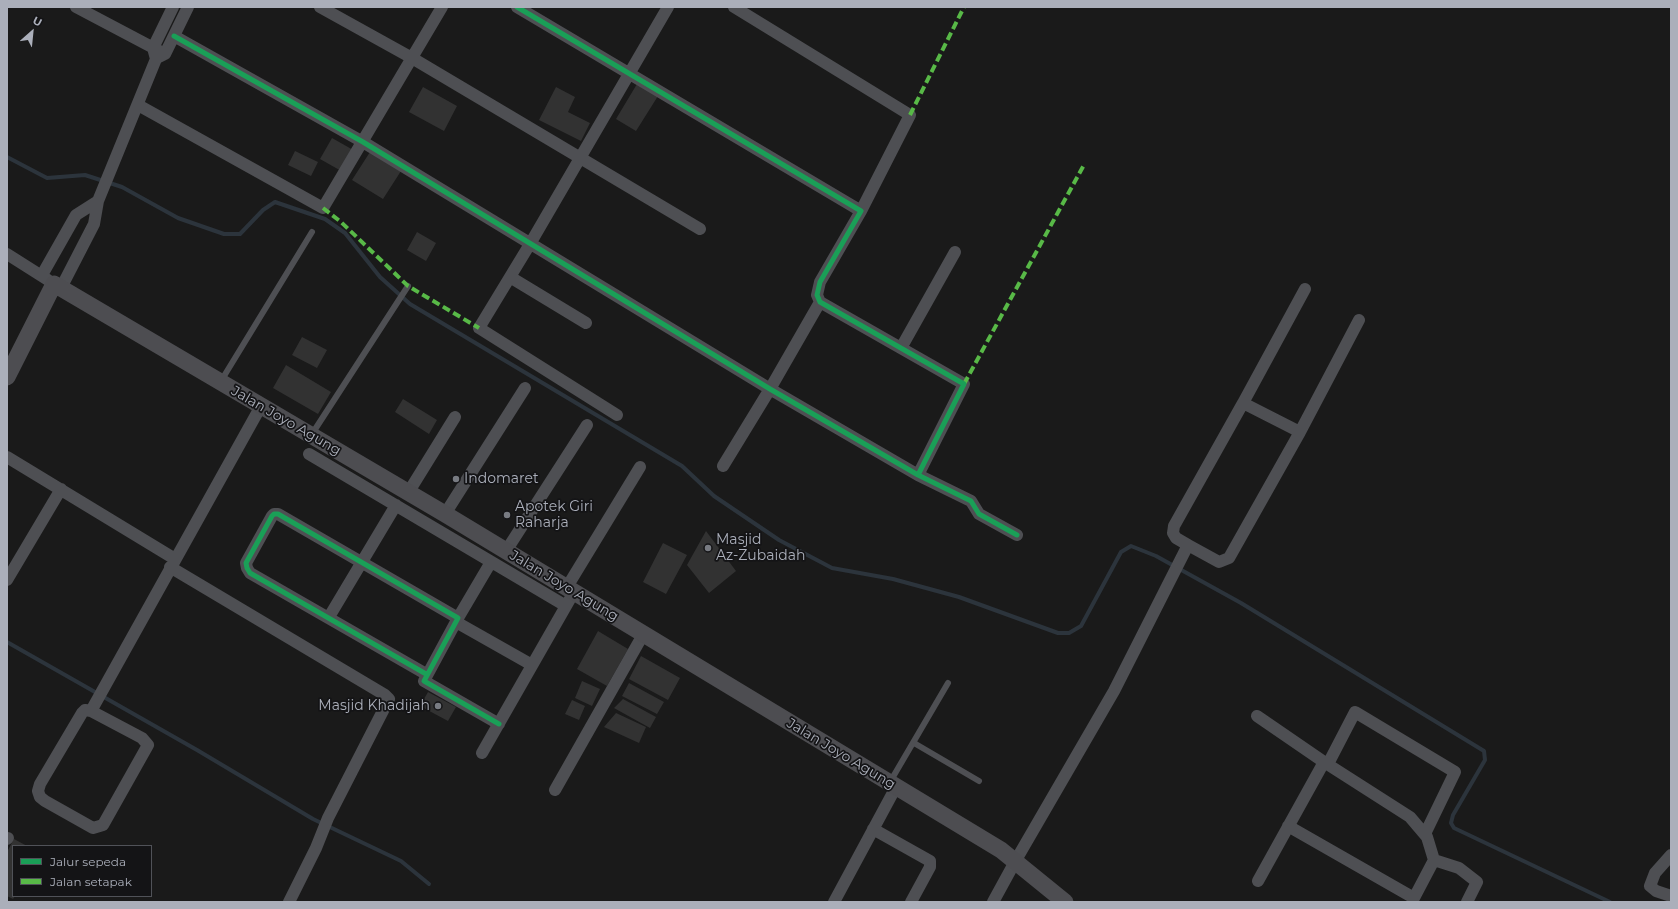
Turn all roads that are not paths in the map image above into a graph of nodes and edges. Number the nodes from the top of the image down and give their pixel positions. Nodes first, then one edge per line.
1 (173, 7) edge
2 (188, 7) edge
3 (320, 7) edge
4 (442, 7) edge
5 (518, 7) edge
6 (668, 7) edge
7 (734, 7) edge
8 (79, 8) edge
9 (174, 36) junction
10 (158, 54) junction
11 (412, 58) junction
12 (629, 73) junction
13 (138, 105) junction
14 (363, 142) junction
15 (579, 158) junction
16 (98, 201) junction
17 (862, 211) junction
18 (700, 228) dead end
19 (312, 232) dead end
20 (530, 244) junction
21 (955, 252) dead end
22 (7, 254) edge
23 (510, 277) junction
24 (53, 282) junction
25 (407, 288) dead end
26 (1305, 289) dead end
27 (820, 302) junction
28 (1359, 320) dead end
29 (586, 323) dead end
30 (901, 348) junction
31 (7, 376) edge
32 (220, 382) junction
33 (525, 388) dead end
34 (770, 389) junction
35 (1243, 403) junction
36 (261, 406) junction
37 (617, 415) dead end
38 (455, 417) dead end
39 (587, 425) dead end
40 (1300, 432) junction
41 (312, 435) junction
42 (309, 454) dead end
43 (7, 456) edge
44 (723, 466) dead end
45 (640, 467) dead end
46 (918, 475) junction
47 (61, 489) junction
48 (408, 493) junction
49 (396, 505) junction
50 (445, 514) junction
51 (1017, 535) dead end
52 (1188, 545) junction
53 (506, 551) junction
54 (491, 562) junction
55 (173, 563) junction
56 (360, 563) junction
57 (7, 580) edge
58 (569, 595) junction
59 (329, 617) junction
60 (457, 620) junction
61 (644, 633) junction
62 (532, 665) junction
63 (426, 674) junction
64 (948, 683) dead end
65 (94, 706) junction
66 (1257, 716) dead end
67 (498, 724) junction
68 (914, 743) junction
69 (482, 753) dead end
70 (1326, 763) junction
71 (979, 781) dead end
72 (893, 785) junction
73 (555, 790) dead end
74 (1288, 826) junction
75 (873, 829) junction
76 (1425, 834) junction
77 (1671, 855) edge
78 (1016, 860) junction
79 (1434, 860) junction
80 (1258, 881) dead end
81 (1671, 896) edge
82 (1413, 900) edge
83 (290, 902) edge
84 (834, 902) edge
85 (911, 902) edge
86 (993, 902) edge
87 (1065, 902) edge
88 (1467, 902) edge

1 - 10 street
2 - 9 street
3 - 11 street
4 - 11 street
5 - 12 street
6 - 12 street
7 - 17 street
8 - 10 street
9 - 10 street
9 - 14 street
10 - 13 street
11 - 14 street
11 - 15 street
12 - 15 street
12 - 17 street
13 - 14 street
13 - 16 street
14 - 20 street
15 - 18 street
15 - 20 street
16 - 24 street
16 - 24 street
17 - 27 street
19 - 32 lane
20 - 23 street
20 - 34 street
21 - 30 street
22 - 24 street
23 - 29 street
23 - 37 street
24 - 31 main road
24 - 32 main road, Jalan Joyo Agung
25 - 41 lane
26 - 35 street
27 - 30 street
27 - 34 street
28 - 40 street
30 - 46 street
32 - 36 main road, Jalan Joyo Agung
33 - 50 street
34 - 44 street
34 - 46 street
35 - 40 street
35 - 52 street
36 - 41 main road, Jalan Joyo Agung
36 - 55 street
38 - 48 street
39 - 53 street
40 - 52 street
41 - 48 main road, Jalan Joyo Agung
42 - 49 street
43 - 47 street
45 - 58 street
46 - 51 street
47 - 55 street
47 - 57 street
48 - 50 main road, Jalan Joyo Agung
49 - 54 street
49 - 56 street
50 - 53 main road, Jalan Joyo Agung
52 - 78 street
53 - 58 main road, Jalan Joyo Agung
54 - 58 street
54 - 60 street
55 - 65 street
55 - 83 street
56 - 59 street
56 - 59 street
56 - 60 street
58 - 61 main road, Jalan Joyo Agung
58 - 62 street
59 - 63 street
60 - 62 street
60 - 63 street
61 - 72 main road, Jalan Joyo Agung
61 - 73 street
62 - 67 street
63 - 67 street
64 - 68 lane
65 - 65 street
66 - 70 street
67 - 69 street
68 - 71 lane
68 - 72 lane
70 - 74 street
70 - 76 street
70 - 76 street
72 - 75 street
72 - 78 main road, Jalan Joyo Agung
74 - 80 street
74 - 82 street
75 - 84 street
75 - 85 street
76 - 79 street
77 - 81 street
78 - 86 street
78 - 87 main road, Jalan Joyo Agung
79 - 82 street
79 - 88 street

